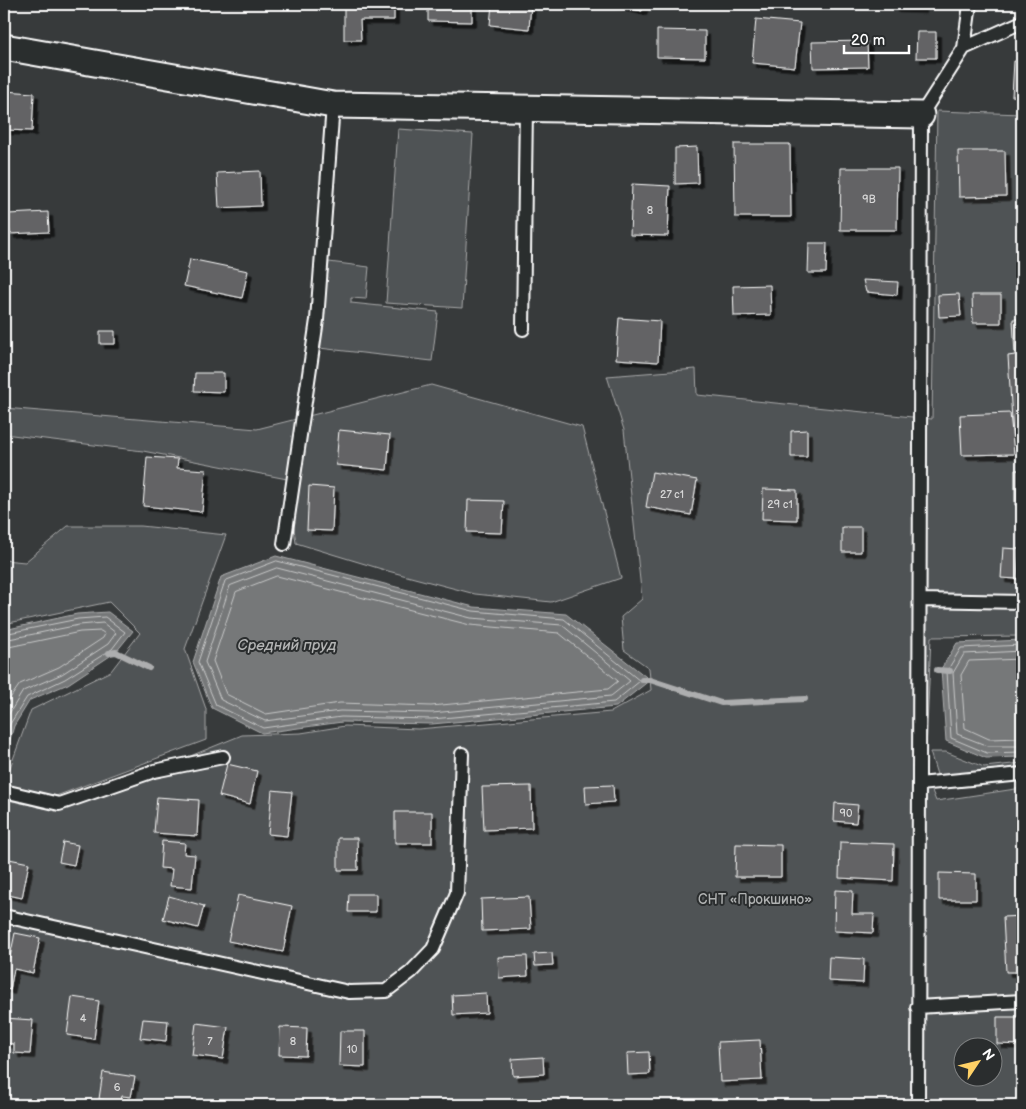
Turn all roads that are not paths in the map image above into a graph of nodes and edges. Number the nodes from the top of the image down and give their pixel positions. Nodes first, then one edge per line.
1 (970, 4) edge
2 (1022, 22) edge
3 (4, 46) edge
4 (964, 48) junction
5 (333, 105) junction
6 (526, 108) junction
7 (922, 115) junction
8 (523, 329) dead end
9 (284, 544) dead end
10 (920, 600) junction
11 (1022, 602) edge
12 (462, 754) dead end
13 (223, 757) dead end
14 (1022, 774) edge
15 (919, 784) junction
16 (4, 791) edge
17 (4, 916) edge
18 (1022, 1001) edge
19 (917, 1006) junction
20 (918, 1105) edge

1 - 4 lane
2 - 4 lane
3 - 5 street
4 - 7 lane
5 - 6 street
5 - 9 lane
6 - 7 street
6 - 8 lane
7 - 10 lane
10 - 11 lane
10 - 15 lane
12 - 17 lane
13 - 16 lane
14 - 15 lane
15 - 19 lane
18 - 19 lane
19 - 20 lane

